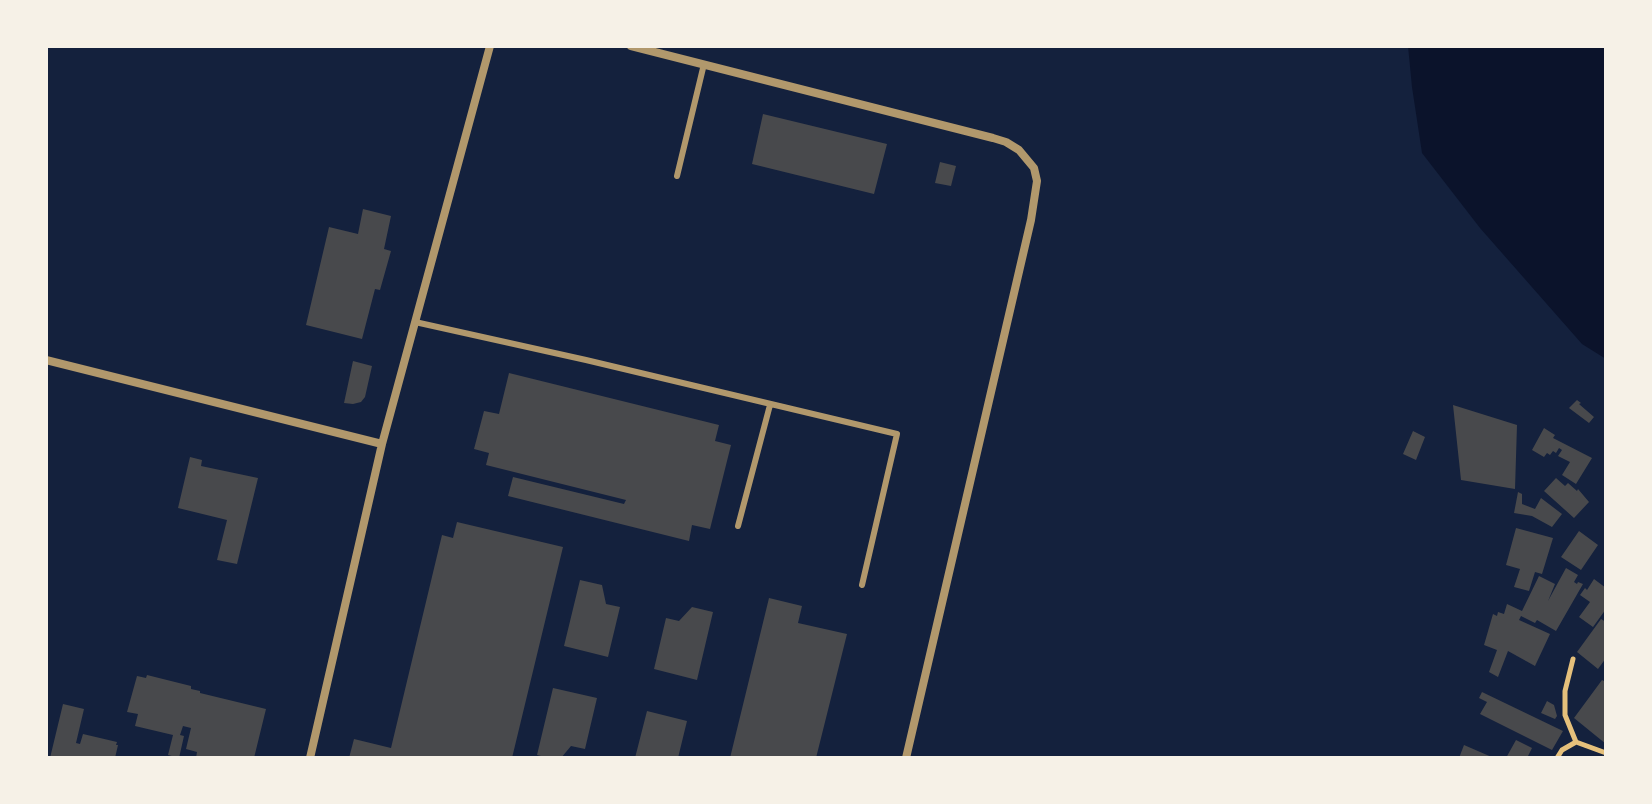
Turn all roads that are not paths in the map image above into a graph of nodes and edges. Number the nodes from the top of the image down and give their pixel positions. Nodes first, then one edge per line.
1 (490, 46) edge
2 (631, 46) edge
3 (704, 64) junction
4 (677, 176) dead end
5 (415, 322) junction
6 (46, 360) edge
7 (770, 405) junction
8 (382, 444) junction
9 (738, 526) dead end
10 (862, 585) dead end
11 (310, 758) edge
12 (906, 758) edge

1 - 5 street
2 - 3 street
3 - 4 lane
3 - 12 street
5 - 7 lane
5 - 8 street
6 - 8 street
7 - 9 lane
7 - 10 lane
8 - 11 street

